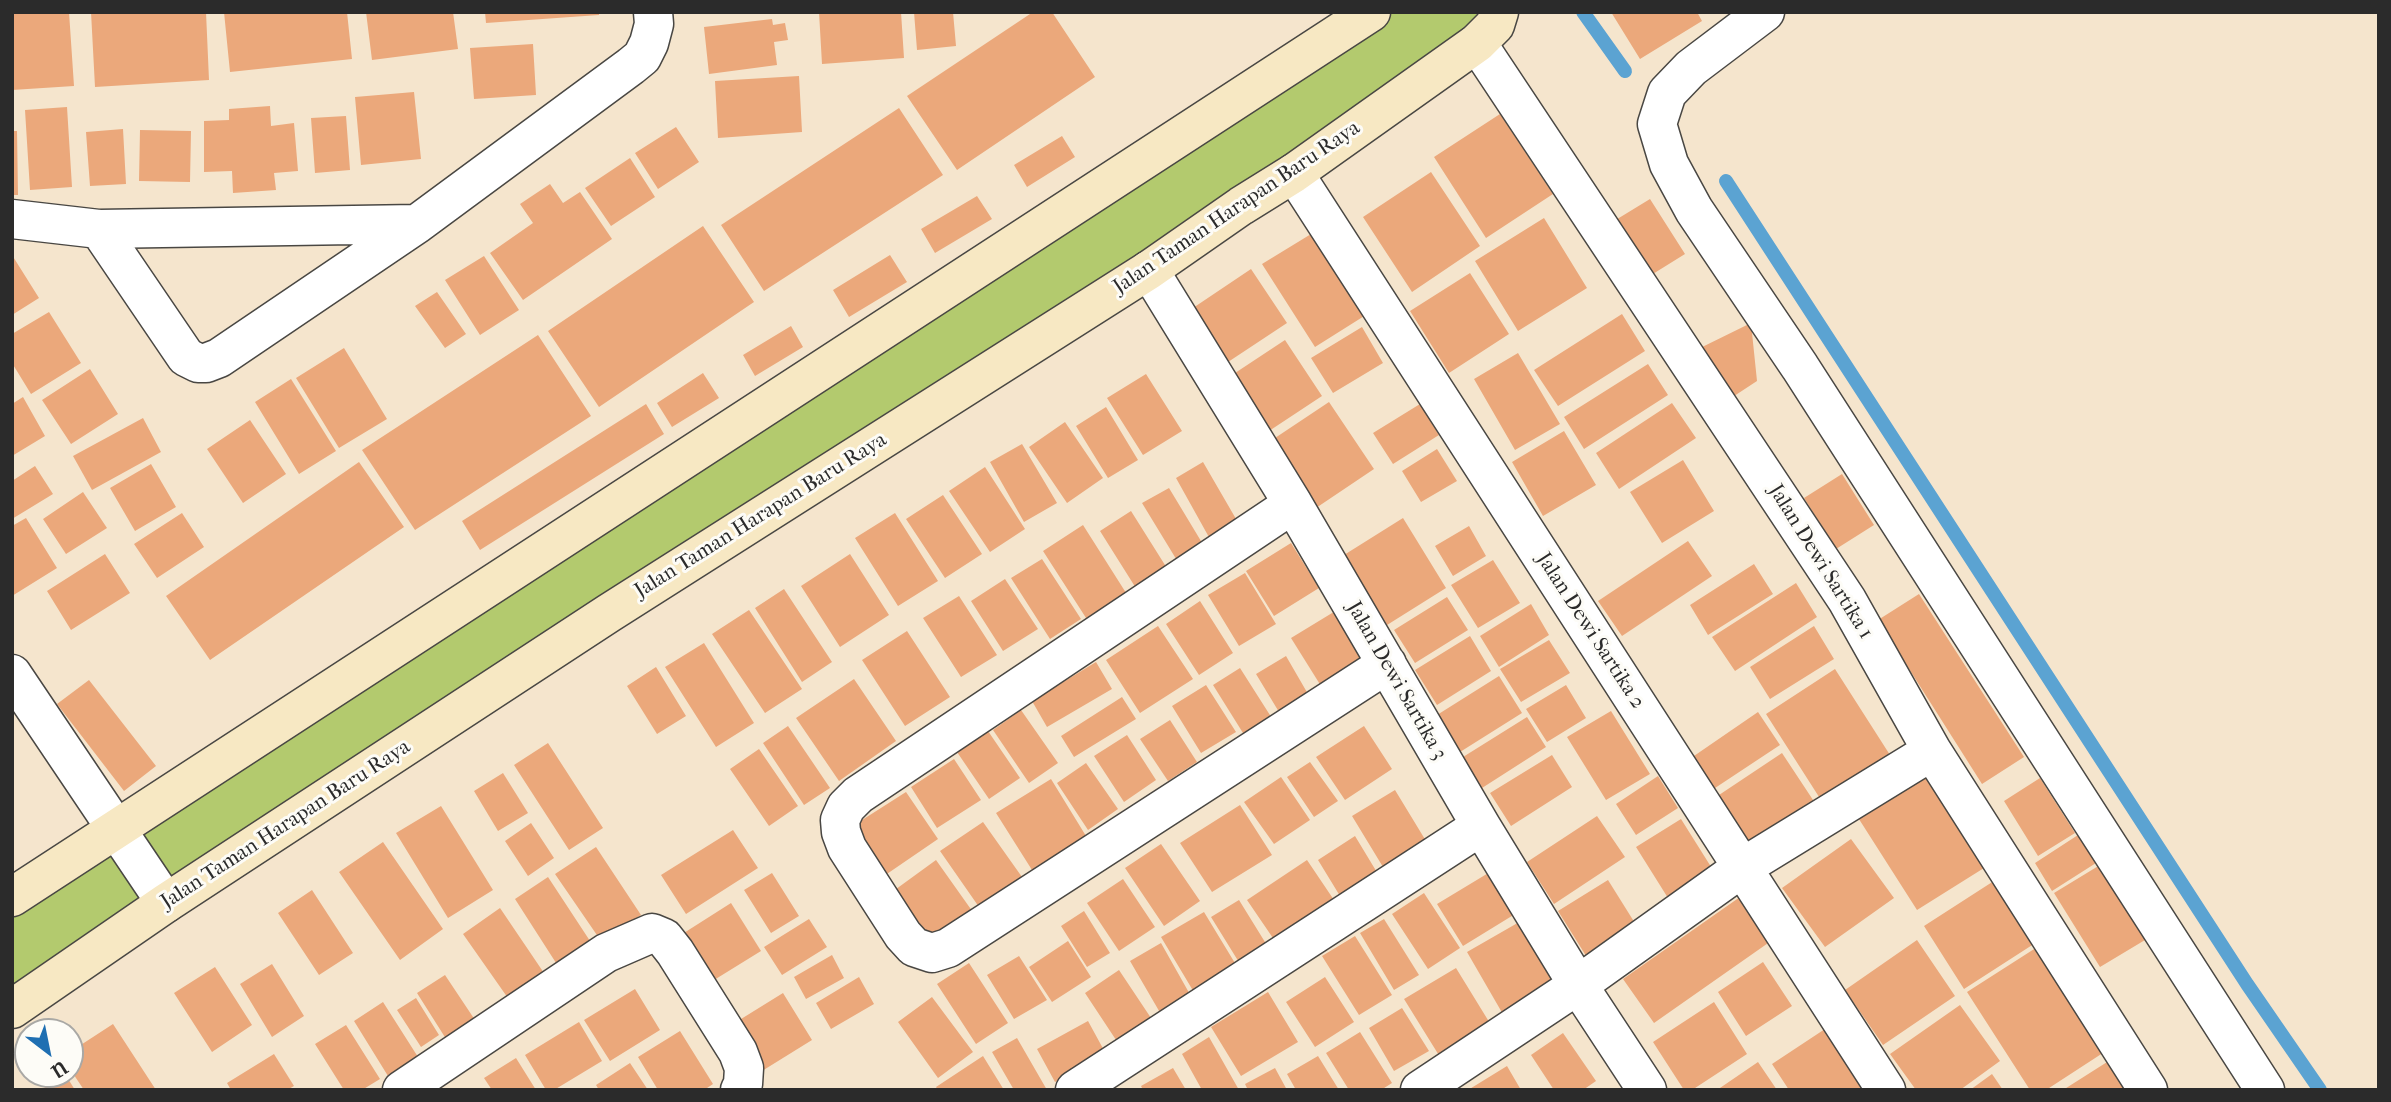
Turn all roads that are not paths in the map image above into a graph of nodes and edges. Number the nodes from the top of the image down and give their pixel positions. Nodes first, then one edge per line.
1 (653, 12) edge
2 (1371, 12) edge
3 (1499, 12) edge
4 (1765, 12) edge
5 (1477, 43) junction
6 (1294, 173) junction
7 (12, 219) edge
8 (417, 224) junction
9 (99, 229) junction
10 (1149, 270) junction
11 (1293, 504) junction
12 (1387, 664) junction
13 (12, 674) edge
14 (1932, 751) junction
15 (1480, 826) junction
16 (117, 827) junction
17 (1742, 867) junction
18 (12, 897) edge
19 (166, 903) junction
20 (1578, 985) junction
21 (12, 1009) edge
22 (402, 1090) edge
23 (740, 1090) edge
24 (1075, 1090) edge
25 (1420, 1090) edge
26 (1647, 1090) edge
27 (1886, 1090) edge
28 (2148, 1090) edge
29 (2265, 1090) edge

1 - 8 street
2 - 16 street
3 - 5 street, Jalan Taman Harapan Baru Raya
4 - 29 street
5 - 6 street, Jalan Taman Harapan Baru Raya
5 - 14 street, Jalan Dewi Sartika 1
6 - 10 street, Jalan Taman Harapan Baru Raya
6 - 17 street, Jalan Dewi Sartika 2
7 - 9 street
8 - 9 street
8 - 9 street
10 - 11 street, Jalan Dewi Sartika 3
10 - 19 street, Jalan Taman Harapan Baru Raya
11 - 12 street, Jalan Dewi Sartika 3
11 - 12 street
12 - 15 street, Jalan Dewi Sartika 3
13 - 16 street
14 - 17 street
14 - 28 street, Jalan Dewi Sartika 1
15 - 20 street, Jalan Dewi Sartika 3
15 - 24 street
16 - 18 street
16 - 19 street
17 - 20 street
17 - 27 street, Jalan Dewi Sartika 2
19 - 21 street, Jalan Taman Harapan Baru Raya
20 - 25 street
20 - 26 street, Jalan Dewi Sartika 3
22 - 23 street

